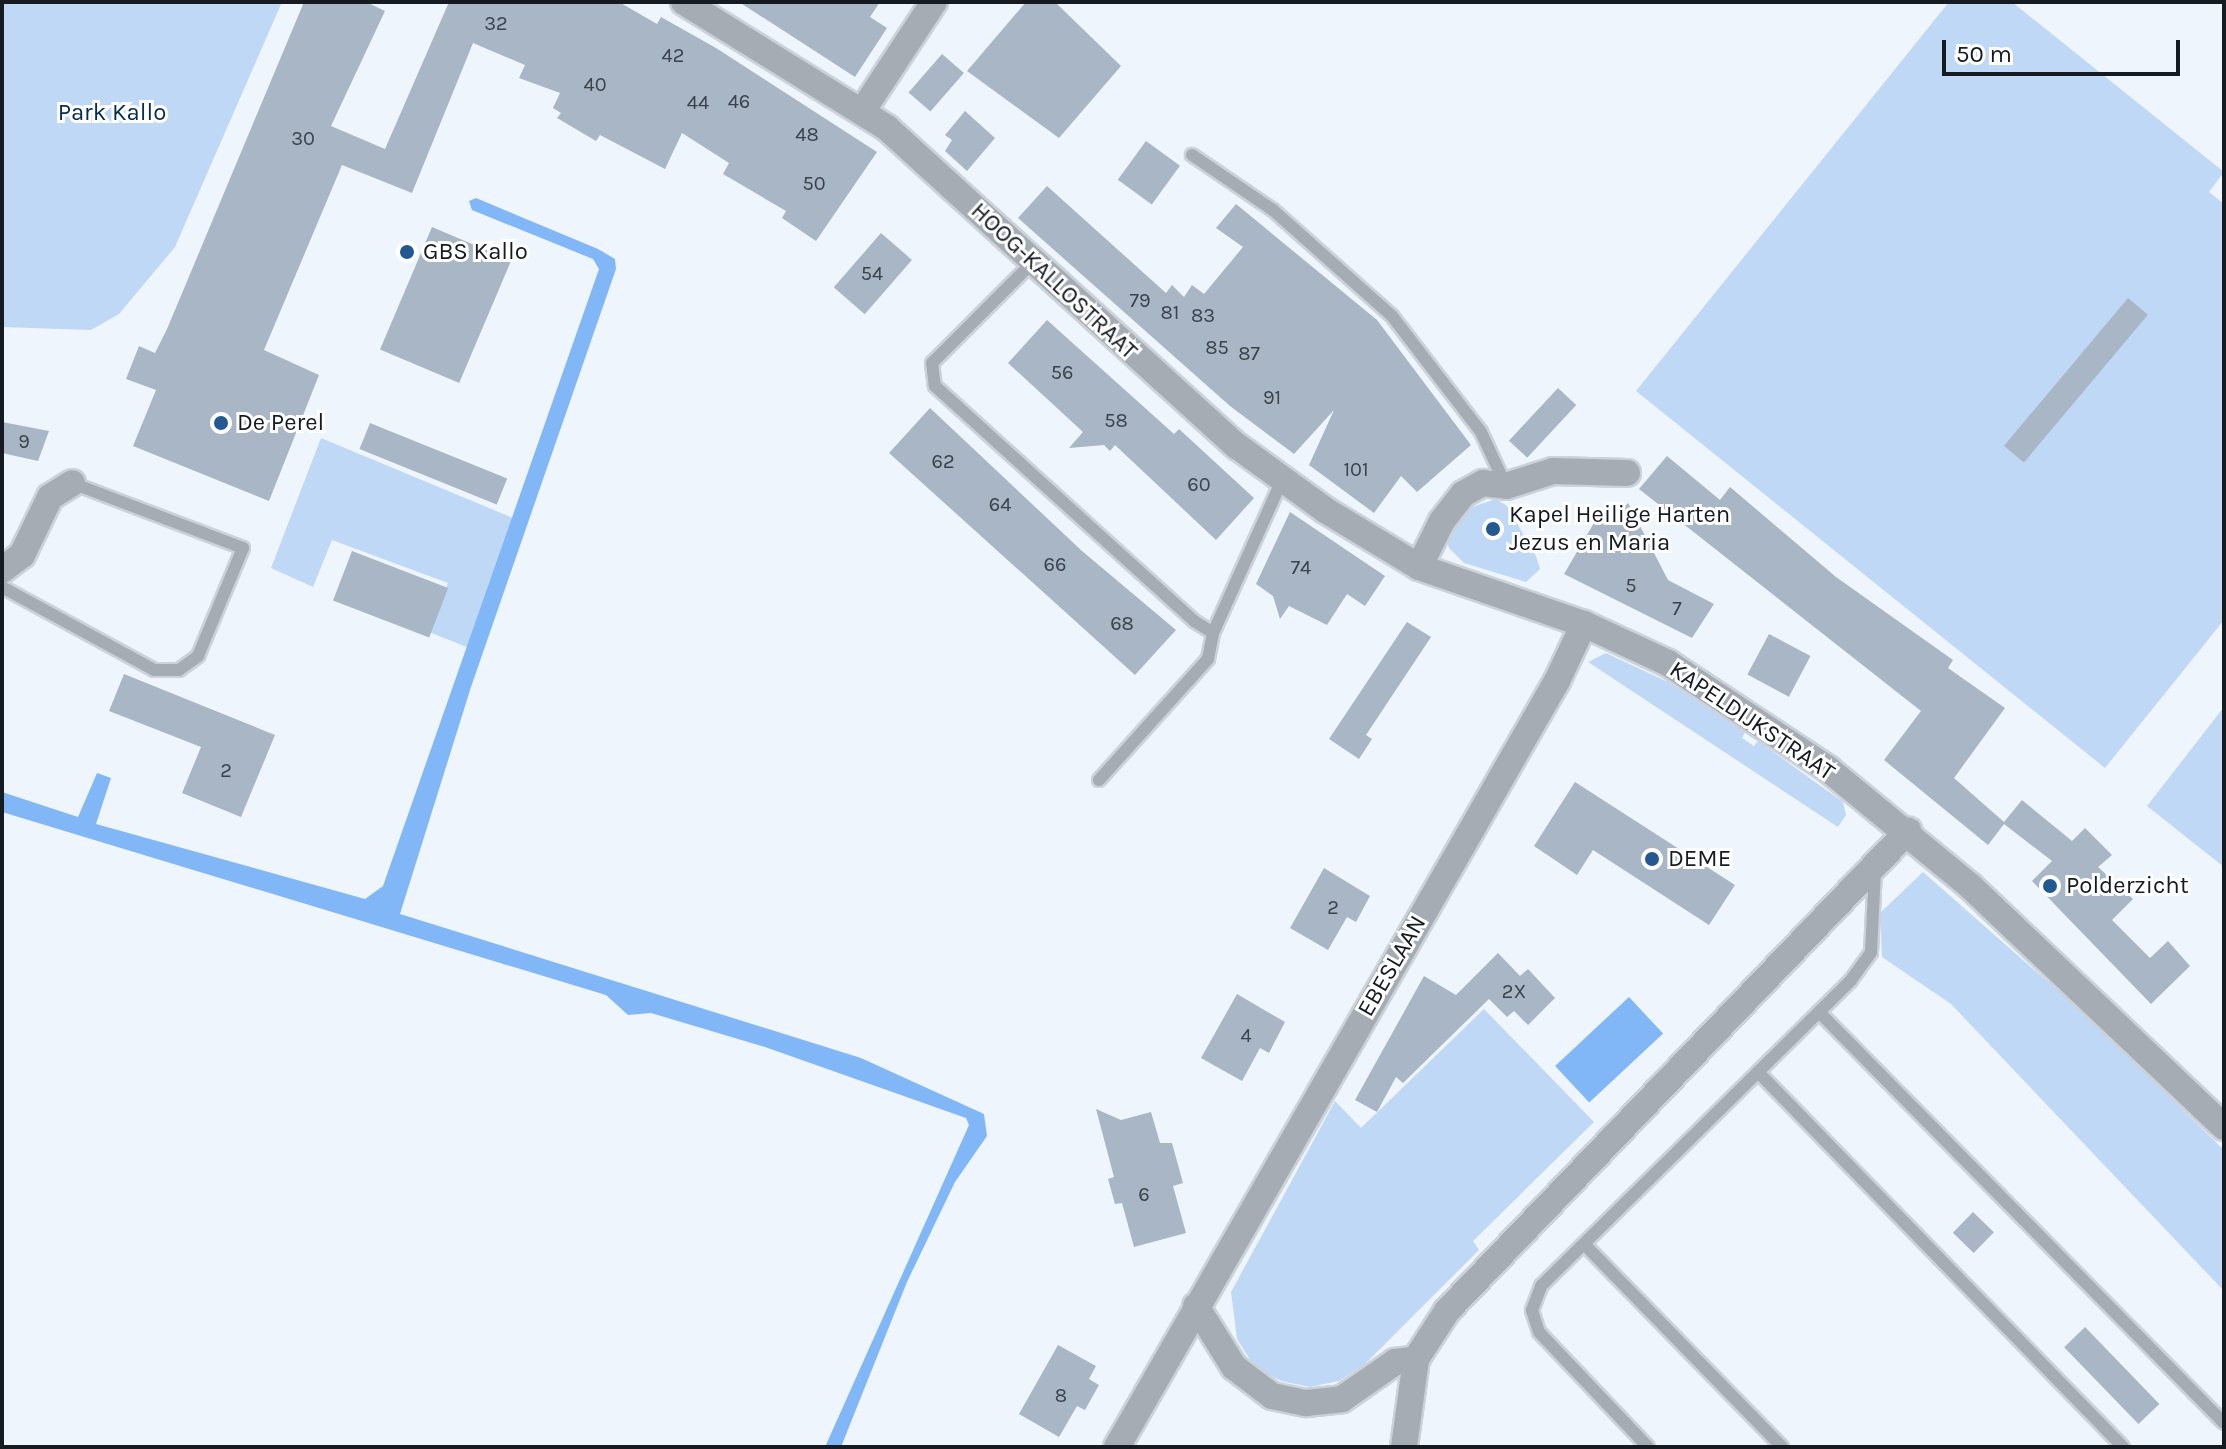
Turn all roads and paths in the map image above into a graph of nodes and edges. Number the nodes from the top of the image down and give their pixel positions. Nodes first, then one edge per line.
1 (684, 2) edge
2 (934, 2) edge
3 (863, 110) junction
4 (1192, 155) dead end
5 (1032, 263) junction
6 (1627, 473) dead end
7 (1282, 480) junction
8 (72, 483) joint
9 (1506, 486) junction
10 (1419, 567) junction
11 (2, 570) edge
12 (2, 587) edge
13 (1584, 624) junction
14 (1213, 633) junction
15 (1099, 780) dead end
16 (1908, 831) junction
17 (1875, 865) junction
18 (1819, 1012) junction
19 (1758, 1072) junction
20 (2224, 1127) edge
21 (1584, 1244) junction
22 (1196, 1306) junction
23 (1416, 1359) junction
24 (2224, 1423) edge
25 (1117, 1447) edge
26 (1404, 1447) edge
27 (1648, 1447) edge
28 (1782, 1447) edge
29 (2123, 1447) edge

1 - 3 street, HOOG-KALLOSTRAAT
2 - 3 street
3 - 5 street, HOOG-KALLOSTRAAT
4 - 9 lane
5 - 7 street, HOOG-KALLOSTRAAT
5 - 14 lane
6 - 9 street
7 - 10 street, HOOG-KALLOSTRAAT
7 - 14 lane
8 - 11 street
8 - 12 lane
9 - 10 street
10 - 13 street, KAPELDIJKSTRAAT
13 - 16 street, KAPELDIJKSTRAAT
13 - 22 street, EBESLAAN
14 - 15 lane
16 - 17 street
16 - 20 street, KAPELDIJKSTRAAT
17 - 18 lane
17 - 23 street
18 - 19 lane
18 - 24 lane
19 - 21 lane
19 - 29 lane
21 - 27 lane
21 - 28 lane
22 - 23 street
22 - 25 street, EBESLAAN
23 - 26 street

